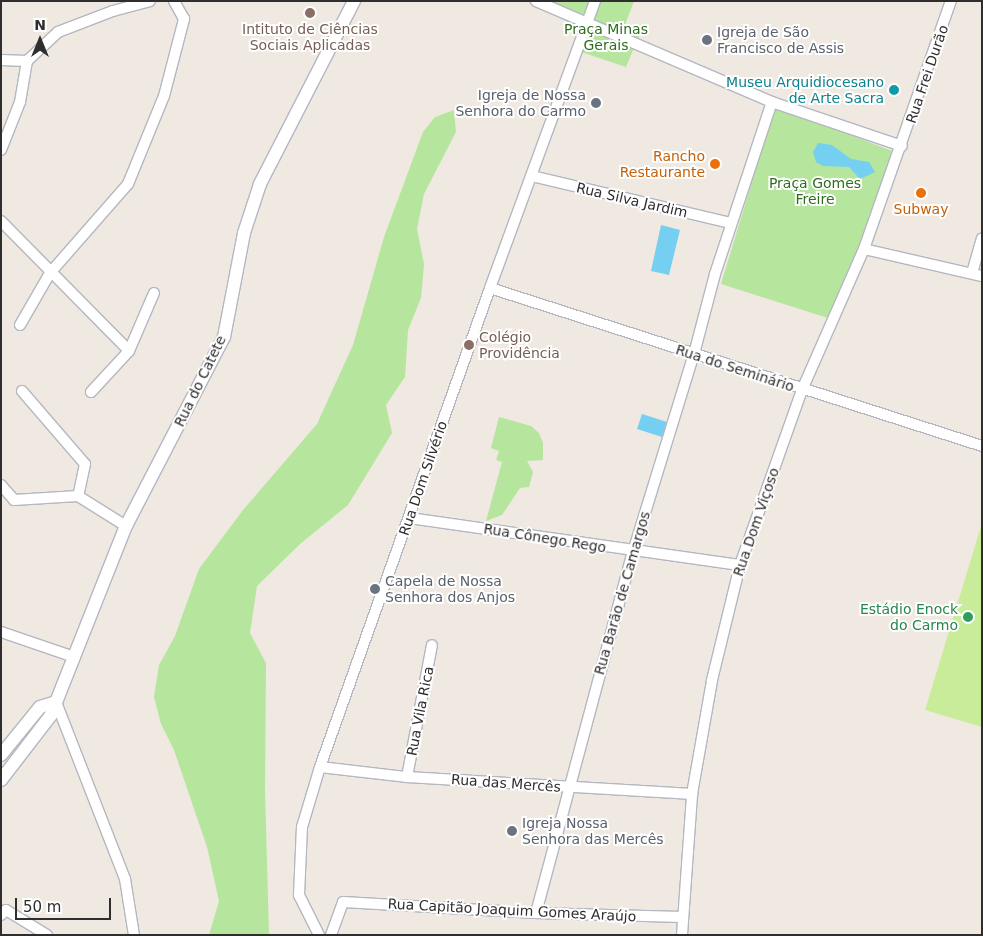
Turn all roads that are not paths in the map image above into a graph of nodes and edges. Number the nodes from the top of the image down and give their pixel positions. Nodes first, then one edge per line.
1 (150, 1) edge
2 (174, 1) edge
3 (354, 1) edge
4 (536, 1) edge
5 (595, 1) edge
6 (951, 1) edge
7 (587, 25) junction
8 (1, 60) edge
9 (27, 61) junction
10 (772, 102) junction
11 (902, 146) junction
12 (1, 150) edge
13 (532, 176) junction
14 (1, 221) edge
15 (731, 223) junction
16 (982, 238) edge
17 (864, 250) junction
18 (50, 273) junction
19 (977, 274) edge
20 (490, 288) junction
21 (154, 293) dead end
22 (20, 325) dead end
23 (129, 351) junction
24 (694, 354) junction
25 (802, 390) junction
26 (22, 391) dead end
27 (91, 392) dead end
28 (982, 446) edge
29 (1, 485) edge
30 (78, 496) junction
31 (409, 518) junction
32 (126, 526) junction
33 (633, 552) junction
34 (740, 565) junction
35 (1, 632) edge
36 (432, 645) dead end
37 (74, 657) junction
38 (56, 702) junction
39 (1, 755) edge
40 (320, 767) junction
41 (407, 777) junction
42 (1, 780) edge
43 (567, 787) junction
44 (692, 794) junction
45 (536, 913) junction
46 (1, 915) edge
47 (682, 917) junction
48 (47, 935) edge
49 (134, 935) edge
50 (319, 935) edge
51 (331, 935) edge
52 (682, 935) edge

1 - 9 street
2 - 18 street
3 - 32 street, Rua do Catete
4 - 7 street
5 - 7 street
6 - 11 street, Rua Frei Durão
7 - 10 street
7 - 13 street, Rua Dom Silvério
8 - 9 street
9 - 12 street
10 - 11 street
10 - 15 street
11 - 17 street, Rua Dom Viçoso
13 - 15 street, Rua Silva Jardim
13 - 20 street, Rua Dom Silvério
14 - 18 street
15 - 24 street, Rua Barão de Camargos
16 - 19 street
17 - 19 street
17 - 25 street, Rua Dom Viçoso
18 - 22 street
18 - 23 street
20 - 24 street, Rua do Seminário
20 - 31 street, Rua Dom Silvério
21 - 23 street
23 - 27 street
24 - 25 street, Rua do Seminário
24 - 33 street, Rua Barão de Camargos
25 - 28 street, Rua do Seminário
25 - 34 street, Rua Dom Viçoso
26 - 30 street
29 - 30 street
30 - 32 street
31 - 33 street, Rua Cônego Rego
31 - 40 street, Rua Dom Silvério
32 - 37 street, Rua do Catete
33 - 34 street, Rua Cônego Rego
33 - 43 street, Rua Barão de Camargos
34 - 44 street, Rua Dom Viçoso
35 - 37 street
36 - 41 street, Rua Vila Rica
37 - 38 street, Rua do Catete
38 - 39 street
38 - 42 street, Rua do Catete
38 - 49 street
40 - 41 street, Rua das Mercês
40 - 50 street, Rua Dom Silvério
41 - 43 street, Rua das Mercês
43 - 44 street, Rua das Mercês
43 - 45 street, Rua Barão de Camargos
44 - 47 street, Rua Dom Viçoso
45 - 47 street, Rua Capitão Joaquim Gomes Araújo
45 - 51 street, Rua Capitão Joaquim Gomes Araújo
46 - 48 street
47 - 52 street, Rua Dom Viçoso

